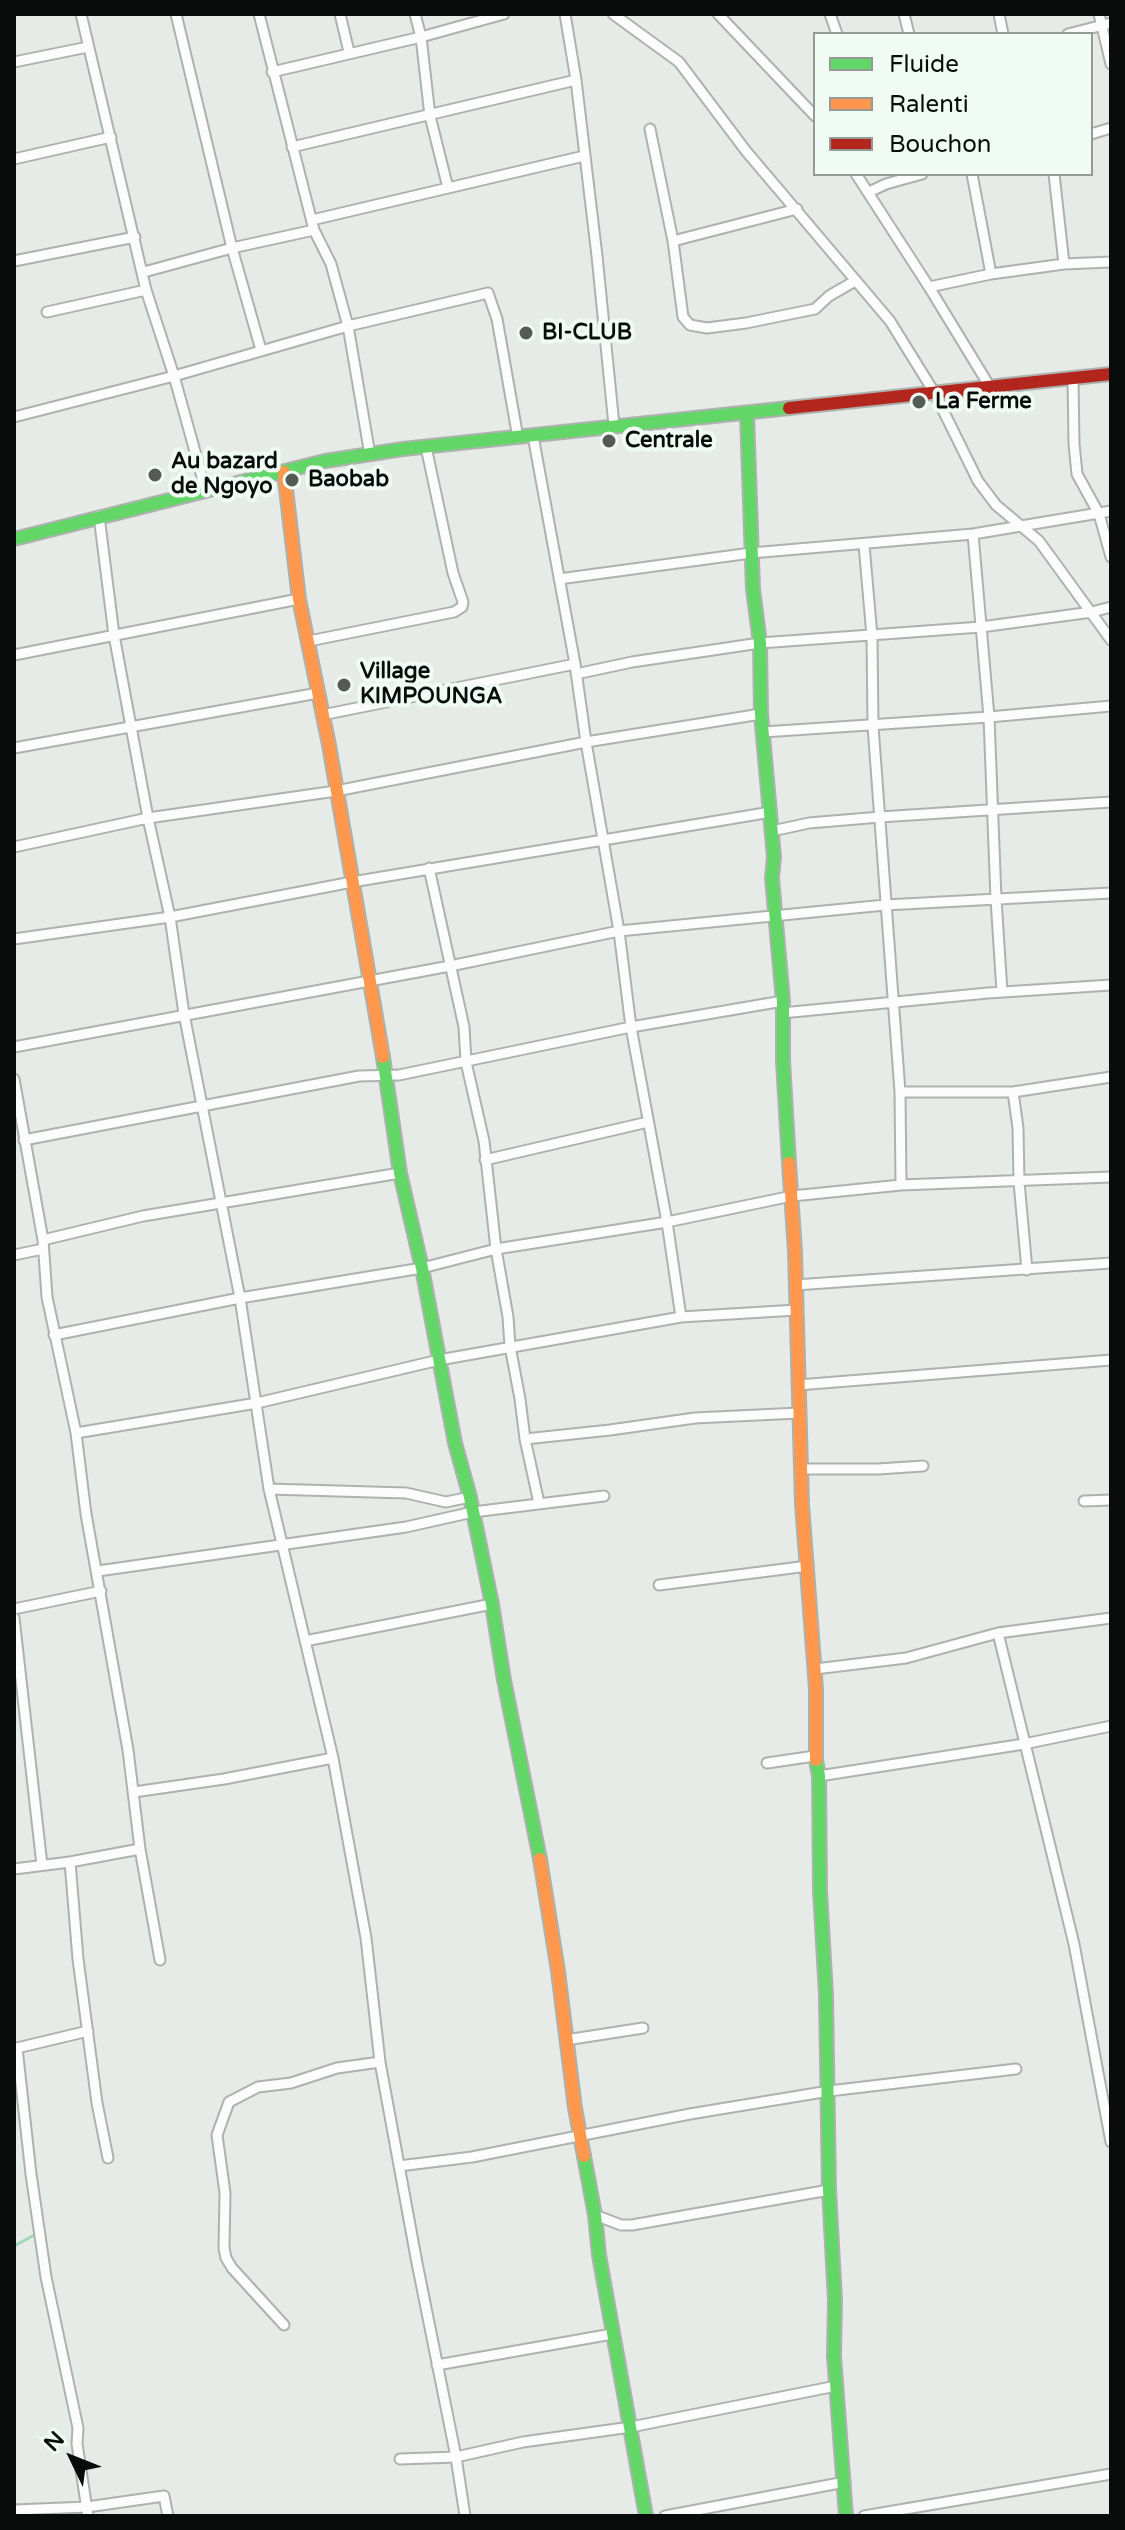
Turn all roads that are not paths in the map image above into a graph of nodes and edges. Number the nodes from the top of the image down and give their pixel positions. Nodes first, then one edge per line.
1 (81, 14) edge
2 (176, 14) edge
3 (259, 14) edge
4 (340, 14) edge
5 (415, 14) edge
6 (504, 14) edge
7 (565, 14) edge
8 (613, 14) edge
9 (718, 14) edge
10 (1099, 14) edge
11 (1107, 24) edge
12 (1076, 32) edge
13 (421, 37) junction
14 (88, 47) junction
15 (349, 52) junction
16 (14, 62) edge
17 (1111, 64) edge
18 (272, 72) junction
19 (576, 80) junction
20 (813, 110) edge
21 (430, 116) junction
22 (650, 129) dead end
23 (111, 137) junction
24 (292, 147) junction
25 (584, 156) junction
26 (14, 159) edge
27 (857, 176) edge
28 (907, 176) edge
29 (972, 176) edge
30 (1054, 176) edge
31 (884, 179) edge
32 (448, 188) junction
33 (869, 192) junction
34 (797, 209) junction
35 (313, 225) junction
36 (135, 237) junction
37 (673, 241) junction
38 (232, 248) junction
39 (14, 261) edge
40 (1111, 262) edge
41 (1064, 264) junction
42 (144, 272) junction
43 (991, 274) junction
44 (855, 281) junction
45 (929, 287) junction
46 (146, 290) junction
47 (47, 312) dead end
48 (348, 326) junction
49 (261, 350) junction
50 (1111, 374) edge
51 (174, 376) junction
52 (1073, 378) junction
53 (990, 387) junction
54 (934, 392) junction
55 (747, 414) junction
56 (14, 417) edge
57 (614, 425) junction
58 (533, 436) junction
59 (518, 438) junction
60 (426, 447) junction
61 (370, 455) junction
62 (284, 472) junction
63 (206, 491) junction
64 (1111, 511) edge
65 (1099, 514) junction
66 (99, 516) junction
67 (1020, 526) junction
68 (973, 534) junction
69 (14, 539) edge
70 (864, 545) junction
71 (751, 553) junction
72 (1111, 557) edge
73 (559, 579) junction
74 (299, 599) junction
75 (1111, 607) edge
76 (1092, 612) junction
77 (981, 627) junction
78 (114, 635) junction
79 (872, 636) junction
80 (1111, 640) edge
81 (309, 641) junction
82 (760, 643) junction
83 (14, 655) edge
84 (576, 669) junction
85 (318, 693) junction
86 (1111, 706) edge
87 (761, 714) junction
88 (322, 715) junction
89 (989, 717) junction
90 (873, 726) junction
91 (132, 728) junction
92 (763, 732) junction
93 (586, 742) junction
94 (14, 748) edge
95 (336, 791) junction
96 (1111, 802) edge
97 (992, 809) junction
98 (771, 812) junction
99 (880, 817) junction
100 (148, 818) junction
101 (772, 831) junction
102 (602, 839) junction
103 (14, 847) edge
104 (429, 868) junction
105 (352, 882) junction
106 (1111, 893) edge
107 (996, 899) junction
108 (885, 905) junction
109 (775, 914) junction
110 (170, 917) junction
111 (619, 931) junction
112 (14, 939) edge
113 (450, 966) junction
114 (368, 980) junction
115 (1111, 985) edge
116 (1002, 992) junction
117 (894, 1003) junction
118 (782, 1007) junction
119 (184, 1014) junction
120 (631, 1027) junction
121 (14, 1047) edge
122 (466, 1062) junction
123 (386, 1075) junction
124 (1111, 1077) edge
125 (15, 1082) edge
126 (900, 1092) junction
127 (1013, 1092) junction
128 (201, 1107) junction
129 (648, 1122) junction
130 (24, 1140) junction
131 (485, 1160) junction
132 (400, 1173) junction
133 (1111, 1177) edge
134 (1019, 1182) junction
135 (901, 1185) junction
136 (792, 1196) junction
137 (220, 1202) junction
138 (667, 1222) junction
139 (43, 1244) junction
140 (496, 1249) junction
141 (14, 1255) edge
142 (1111, 1263) edge
143 (422, 1268) junction
144 (1027, 1270) junction
145 (795, 1285) junction
146 (240, 1298) junction
147 (797, 1310) junction
148 (681, 1317) junction
149 (54, 1335) junction
150 (510, 1346) junction
151 (439, 1360) junction
152 (1111, 1360) edge
153 (798, 1385) junction
154 (257, 1403) junction
155 (799, 1413) junction
156 (76, 1433) junction
157 (525, 1439) junction
158 (923, 1466) dead end
159 (802, 1469) junction
160 (269, 1489) junction
161 (604, 1496) dead end
162 (470, 1497) junction
163 (1111, 1500) edge
164 (1084, 1501) dead end
165 (539, 1503) junction
166 (473, 1512) junction
167 (282, 1545) junction
168 (808, 1566) junction
169 (98, 1571) junction
170 (659, 1585) dead end
171 (101, 1591) junction
172 (492, 1604) junction
173 (14, 1609) edge
174 (14, 1618) edge
175 (1111, 1618) edge
176 (998, 1633) junction
177 (305, 1641) junction
178 (815, 1669) junction
179 (1111, 1726) edge
180 (1024, 1744) junction
181 (815, 1756) junction
182 (333, 1758) junction
183 (767, 1763) dead end
184 (819, 1776) junction
185 (134, 1792) junction
186 (140, 1849) junction
187 (70, 1862) junction
188 (42, 1865) junction
189 (14, 1869) edge
190 (160, 1960) dead end
191 (643, 2028) dead end
192 (88, 2031) junction
193 (566, 2040) junction
194 (380, 2062) junction
195 (1016, 2069) dead end
196 (829, 2091) junction
197 (581, 2136) junction
198 (1111, 2142) edge
199 (108, 2158) dead end
200 (399, 2166) junction
201 (829, 2190) junction
202 (595, 2215) junction
203 (284, 2325) dead end
204 (612, 2334) junction
205 (437, 2365) junction
206 (836, 2386) junction
207 (631, 2427) junction
208 (456, 2457) junction
209 (400, 2459) dead end
210 (1111, 2474) edge
211 (845, 2482) junction
212 (14, 2510) edge
213 (88, 2511) edge
214 (168, 2516) edge
215 (465, 2516) edge
216 (646, 2516) edge
217 (665, 2516) edge
218 (846, 2516) edge
219 (864, 2516) edge

1 - 14 street
2 - 38 street
3 - 18 street
4 - 15 street
5 - 13 street
6 - 13 street
7 - 19 street
8 - 34 street
9 - 20 street
10 - 11 street
11 - 12 street
11 - 17 street
13 - 15 street
13 - 21 street
14 - 16 street
14 - 23 street
15 - 18 street
18 - 24 street
19 - 21 street
19 - 25 street
21 - 24 street
21 - 32 street
22 - 37 street
23 - 26 street
23 - 36 street
24 - 35 street
25 - 32 street
25 - 57 street
27 - 33 street
28 - 31 street
29 - 43 street
30 - 41 street
31 - 33 street
32 - 35 street
33 - 45 street
34 - 37 street
34 - 44 street
35 - 38 street
35 - 48 street
36 - 39 street
36 - 42 street
37 - 44 street
38 - 42 street
38 - 49 street
40 - 41 street
41 - 43 street
42 - 46 street
43 - 45 street
44 - 54 street
45 - 53 street
46 - 47 street
46 - 51 street
48 - 49 street
48 - 59 street
48 - 61 street
49 - 51 street
50 - 52 main road
51 - 56 street
51 - 63 street
52 - 53 main road
52 - 65 street
53 - 54 main road
54 - 55 main road
54 - 67 street
55 - 57 main road
55 - 71 main road
57 - 58 main road
58 - 59 main road
58 - 73 street
59 - 60 main road
60 - 61 main road
60 - 81 street
61 - 62 main road
62 - 63 main road
62 - 74 main road
63 - 66 main road
64 - 65 street
65 - 67 street
65 - 72 street
66 - 69 main road
66 - 78 street
67 - 68 street
67 - 76 street
68 - 70 street
68 - 77 street
70 - 71 street
70 - 79 street
71 - 73 street
71 - 82 main road
73 - 84 street
74 - 78 street
74 - 81 main road
75 - 76 street
76 - 77 street
76 - 80 street
77 - 79 street
77 - 89 street
78 - 83 street
78 - 91 street
79 - 82 street
79 - 90 street
81 - 85 main road
82 - 84 street
82 - 87 main road
84 - 88 street
84 - 93 street
85 - 88 main road
85 - 91 street
86 - 89 street
87 - 92 main road
87 - 93 street
88 - 95 main road
89 - 90 street
89 - 97 street
90 - 92 street
90 - 99 street
91 - 94 street
91 - 100 street
92 - 98 main road
93 - 95 street
93 - 102 street
95 - 100 street
95 - 105 main road
96 - 97 street
97 - 99 street
97 - 107 street
98 - 101 main road
98 - 102 street
99 - 101 street
99 - 108 street
100 - 103 street
100 - 110 street
101 - 109 main road
102 - 104 street
102 - 111 street
104 - 105 street
104 - 113 street
105 - 110 street
105 - 114 main road
106 - 107 street
107 - 108 street
107 - 116 street
108 - 109 street
108 - 117 street
109 - 111 street
109 - 118 main road
110 - 112 street
110 - 119 street
111 - 113 street
111 - 120 street
113 - 114 street
113 - 122 street
114 - 119 street
114 - 123 main road
115 - 116 street
116 - 117 street
117 - 118 street
117 - 126 street
118 - 120 street
118 - 136 main road
119 - 121 street
119 - 128 street
120 - 122 street
120 - 129 street
122 - 123 street
122 - 131 street
123 - 128 street
123 - 132 main road
124 - 127 street
125 - 130 street
126 - 127 street
126 - 135 street
127 - 134 street
128 - 130 street
128 - 137 street
129 - 131 street
129 - 138 street
130 - 139 street
131 - 140 street
132 - 137 street
132 - 143 main road
133 - 134 street
134 - 135 street
134 - 144 street
135 - 136 street
136 - 138 street
136 - 145 main road
137 - 139 street
137 - 146 street
138 - 140 street
138 - 148 street
139 - 141 street
139 - 149 street
140 - 143 street
140 - 150 street
142 - 144 street
143 - 146 street
143 - 151 main road
144 - 145 street
145 - 147 main road
146 - 149 street
146 - 154 street
147 - 148 street
147 - 153 main road
148 - 150 street
149 - 156 street
150 - 151 street
150 - 157 street
151 - 154 street
151 - 162 main road
152 - 153 street
153 - 155 main road
154 - 156 street
154 - 160 street
155 - 157 street
155 - 159 main road
156 - 169 street
157 - 165 street
158 - 159 street
159 - 168 main road
160 - 162 street
160 - 167 street
161 - 165 street
162 - 166 main road
163 - 164 street
165 - 166 street
166 - 167 street
166 - 172 main road
167 - 169 street
167 - 177 street
168 - 170 street
168 - 178 main road
169 - 171 street
171 - 173 street
171 - 185 street
172 - 177 street
172 - 193 main road
174 - 188 street
175 - 176 street
176 - 178 street
176 - 180 street
177 - 182 street
178 - 181 main road
179 - 180 street
180 - 184 street
180 - 198 street
181 - 183 street
181 - 184 main road
182 - 185 street
182 - 194 street
184 - 196 main road
185 - 186 street
186 - 187 street
186 - 190 street
187 - 188 street
187 - 192 street
188 - 189 street
191 - 193 street
192 - 199 street
192 - 213 street
193 - 197 main road
194 - 200 street
194 - 203 street
195 - 196 street
196 - 197 street
196 - 201 main road
197 - 200 street
197 - 202 main road
200 - 205 street
201 - 202 street
201 - 206 main road
202 - 204 main road
204 - 205 street
204 - 207 main road
205 - 208 street
206 - 207 street
206 - 211 main road
207 - 208 street
207 - 216 main road
208 - 209 street
208 - 215 street
210 - 219 street
211 - 217 street
211 - 218 main road
212 - 213 street
213 - 214 street

